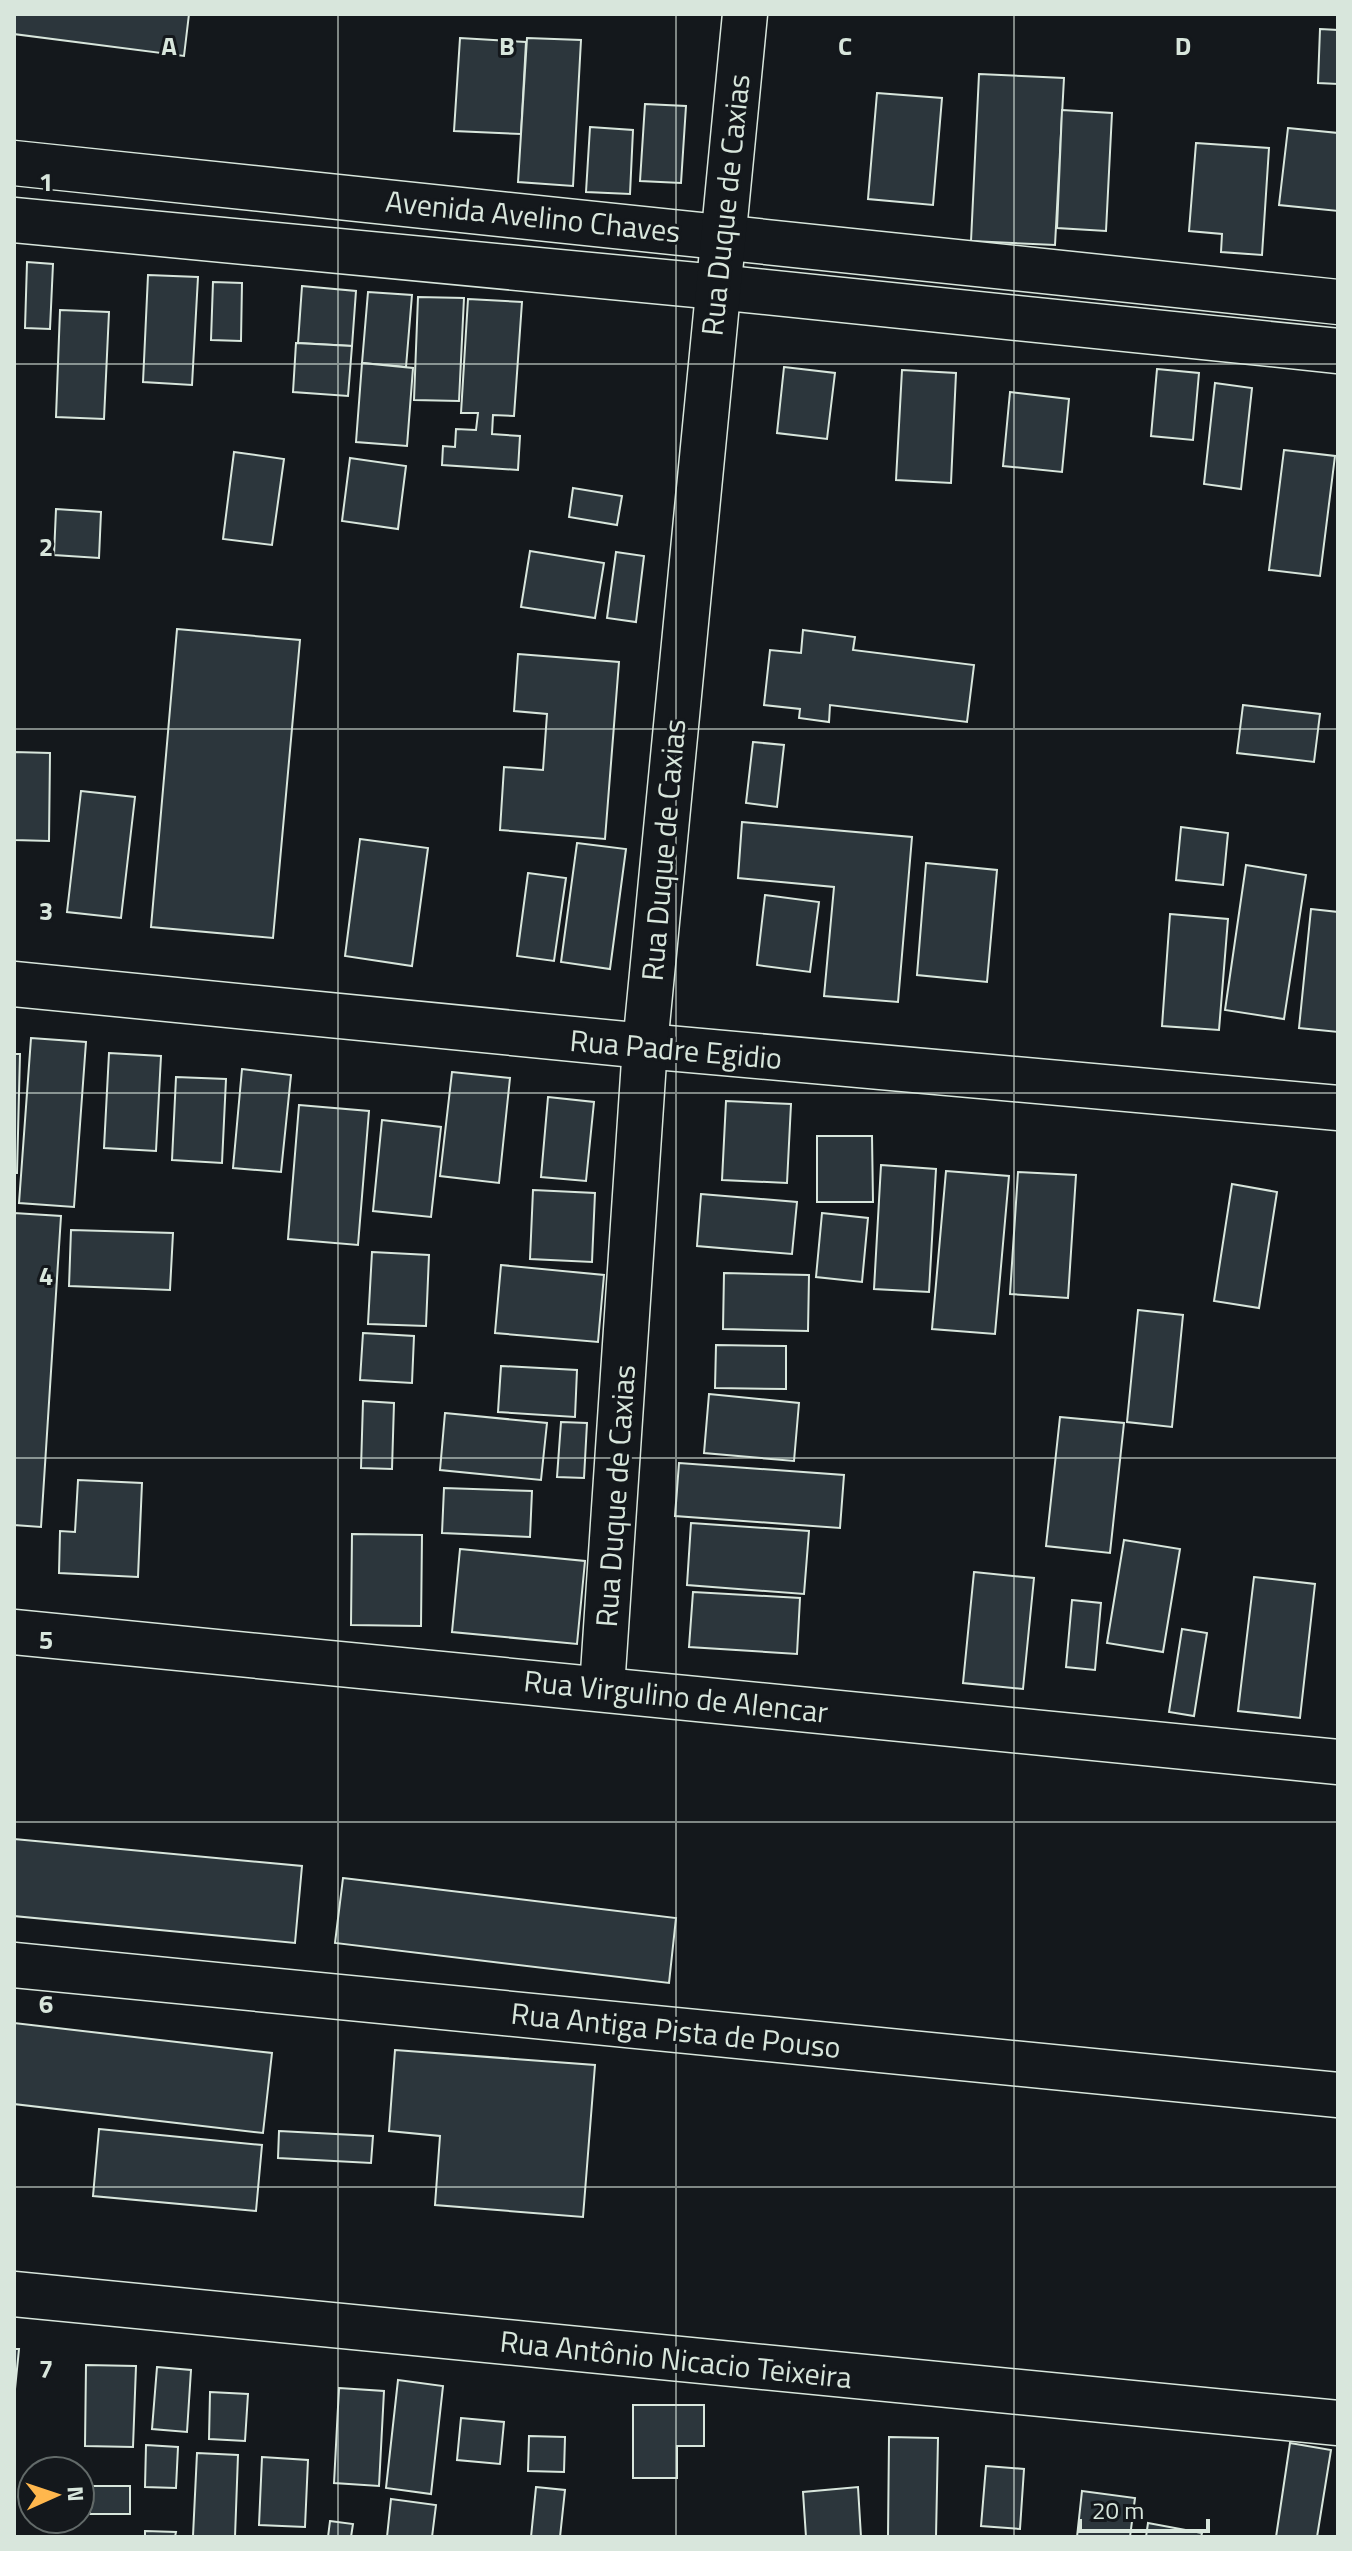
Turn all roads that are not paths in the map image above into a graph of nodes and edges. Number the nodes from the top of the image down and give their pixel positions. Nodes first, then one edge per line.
1 (745, 14) edge
2 (14, 163) edge
3 (14, 220) edge
4 (722, 236) junction
5 (717, 287) junction
6 (1338, 302) edge
7 (1338, 351) edge
8 (14, 984) edge
9 (645, 1046) junction
10 (1338, 1108) edge
11 (14, 1632) edge
12 (602, 1688) junction
13 (1338, 1762) edge
14 (14, 1965) edge
15 (1338, 2095) edge
16 (14, 2294) edge
17 (1338, 2423) edge

1 - 4 street, Rua Duque de Caxias
2 - 4 street, Avenida Avelino Chaves
3 - 5 street, Avenida Avelino Chaves
4 - 5 street, Rua Duque de Caxias
4 - 6 street, Avenida Avelino Chaves
5 - 7 street, Avenida Avelino Chaves
5 - 9 street, Rua Duque de Caxias
8 - 9 street, Rua Padre Egidio
9 - 10 street, Rua Padre Egidio
9 - 12 street, Rua Duque de Caxias
11 - 12 street, Rua Virgulino de Alencar
12 - 13 street, Rua Virgulino de Alencar
14 - 15 street, Rua Antiga Pista de Pouso
16 - 17 street, Rua Antônio Nicacio Teixeira

